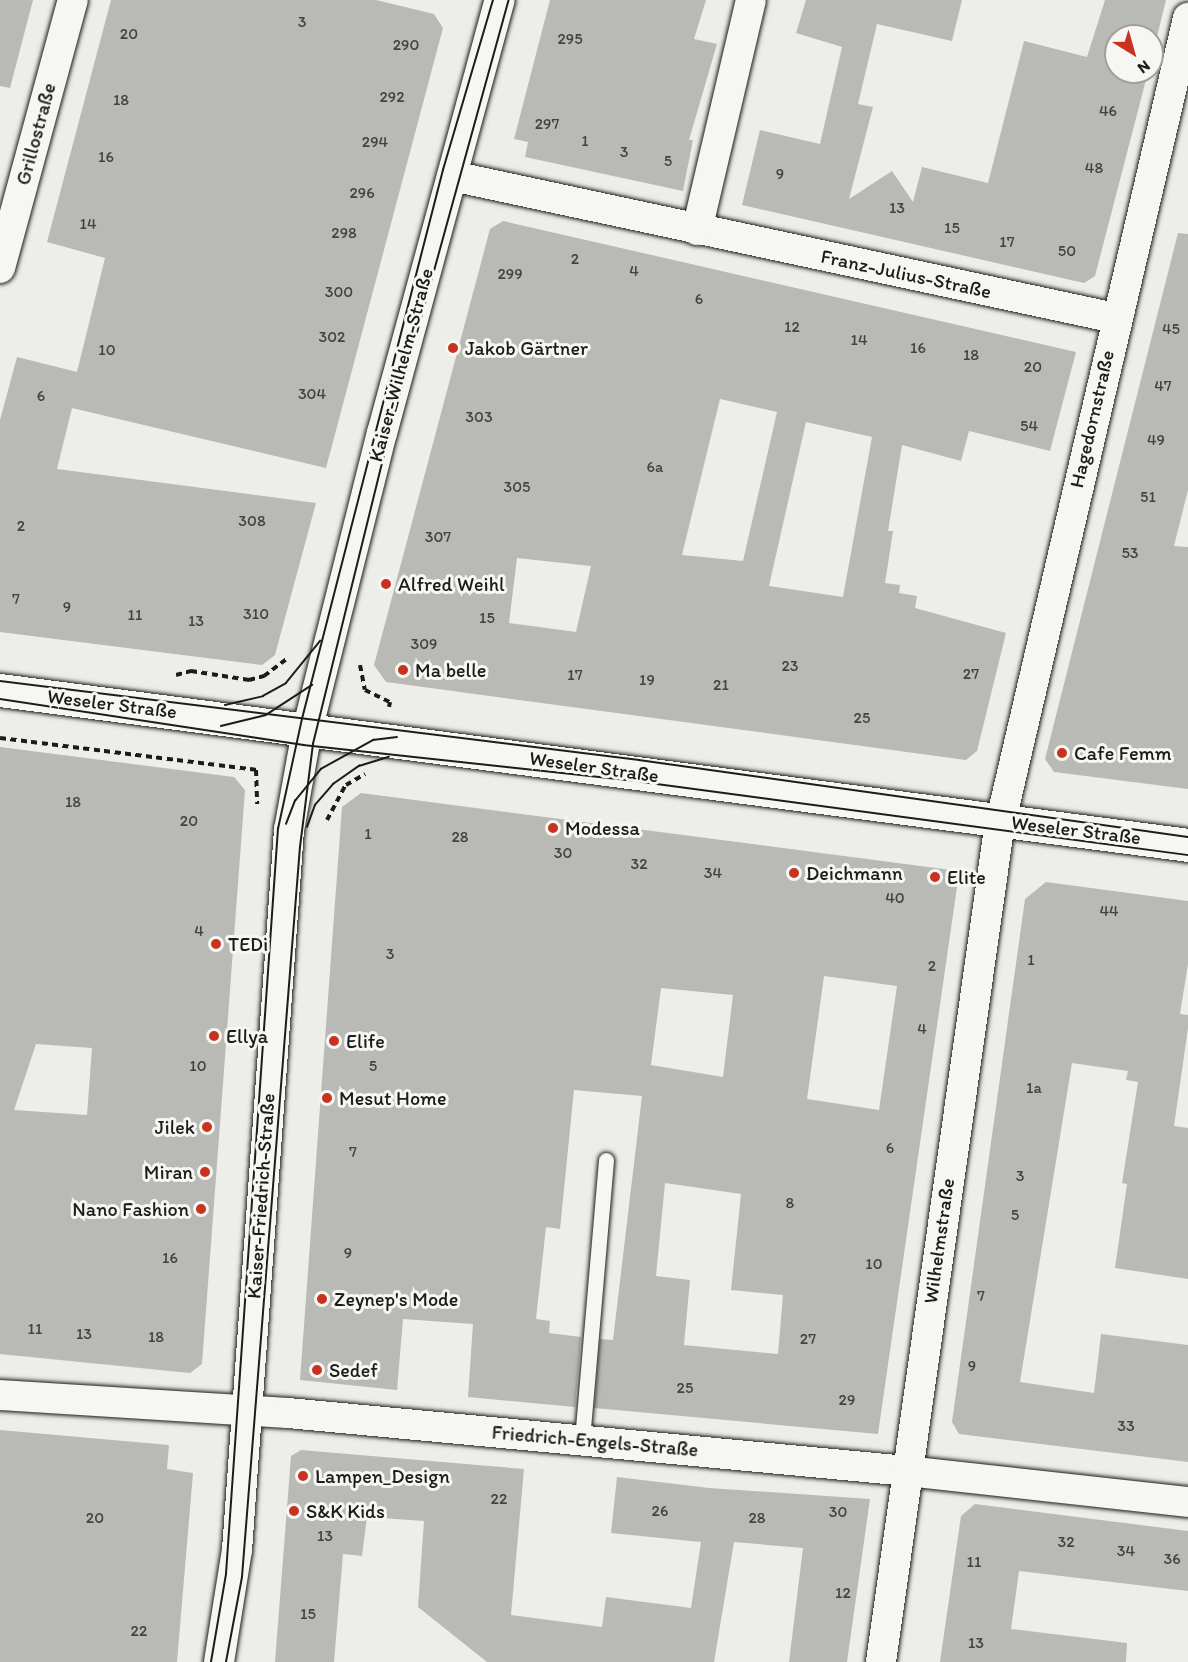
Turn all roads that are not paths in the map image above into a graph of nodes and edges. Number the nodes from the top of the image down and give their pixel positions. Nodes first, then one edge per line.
1 (73, 0) edge
2 (500, 0) edge
3 (751, 0) edge
4 (1188, 18) edge
5 (452, 176) junction
6 (697, 230) junction
7 (0, 268) edge
8 (1115, 318) junction
9 (0, 690) edge
10 (307, 731) junction
11 (1001, 821) junction
12 (1188, 845) edge
13 (606, 1160) dead end
14 (0, 1395) edge
15 (247, 1409) junction
16 (582, 1440) junction
17 (907, 1471) junction
18 (1188, 1502) edge
19 (219, 1662) edge
20 (881, 1662) edge

1 - 7 street, Grillostraße
2 - 5 street, Kaiser-Wilhelm-Straße
3 - 6 street
4 - 8 street, Hagedornstraße
5 - 6 street, Franz-Julius-Straße
5 - 10 street, Kaiser-Wilhelm-Straße
6 - 8 street, Franz-Julius-Straße
8 - 11 street, Hagedornstraße
9 - 10 main road, Weseler Straße
10 - 11 main road, Weseler Straße
10 - 15 street, Kaiser-Friedrich-Straße
11 - 12 main road, Weseler Straße
11 - 17 street, Wilhelmstraße
13 - 16 lane
14 - 15 street, Friedrich-Engels-Straße
15 - 16 street, Friedrich-Engels-Straße
15 - 19 street, Kaiser-Friedrich-Straße
16 - 17 street, Friedrich-Engels-Straße
17 - 18 street, Friedrich-Engels-Straße
17 - 20 street, Wilhelmstraße

